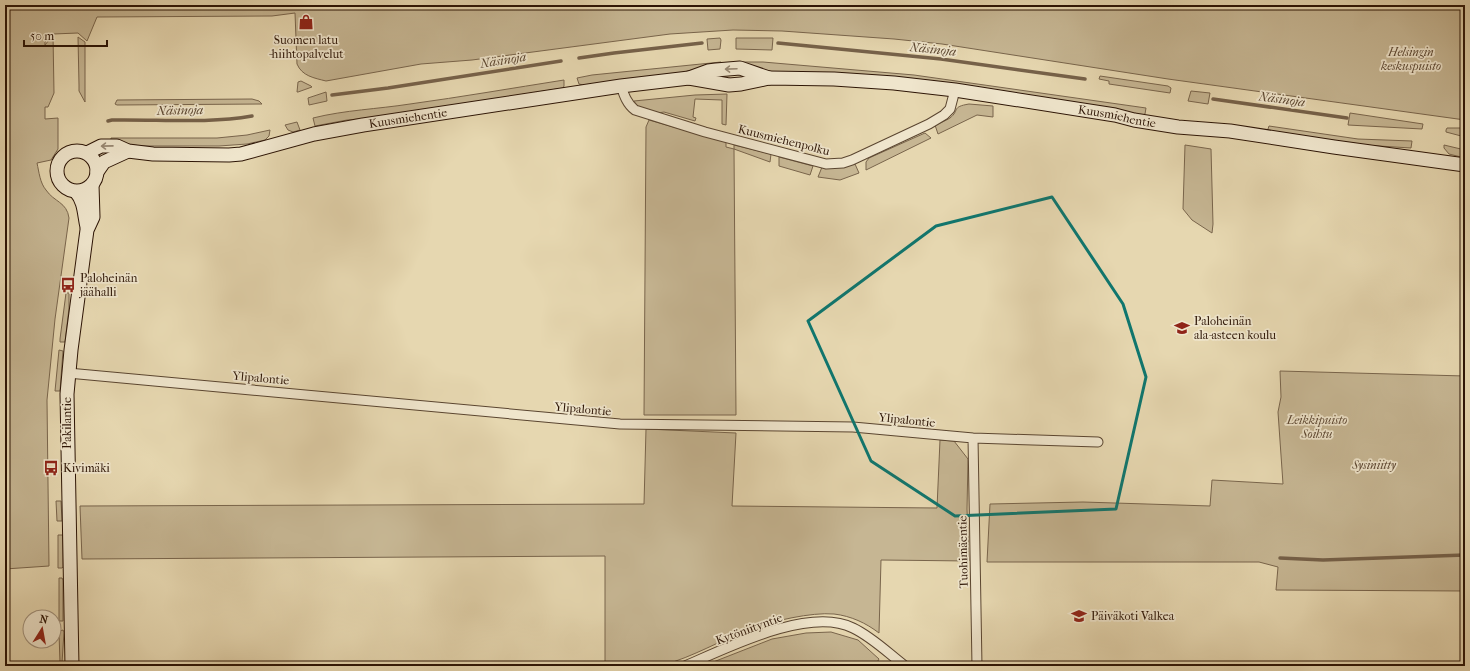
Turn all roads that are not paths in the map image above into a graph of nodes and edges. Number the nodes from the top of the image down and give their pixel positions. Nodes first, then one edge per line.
1 (621, 86) junction
2 (955, 90) junction
3 (128, 151) junction
4 (87, 153) junction
5 (1465, 165) edge
6 (97, 172) junction
7 (92, 185) junction
8 (76, 192) junction
9 (87, 230) junction
10 (68, 373) junction
11 (973, 438) junction
12 (1098, 442) dead end
13 (72, 666) edge
14 (685, 666) edge
15 (905, 666) edge
16 (977, 666) edge

1 - 2 main road, Kuusmiehentie
1 - 2 street, Kuusmiehenpolku
1 - 3 main road, Kuusmiehentie
2 - 5 main road, Kuusmiehentie
3 -> 4 main road, Kuusmiehentie
3 - 6 main road, Kuusmiehentie
4 - 6 main road
4 - 8 main road
6 - 7 main road
7 - 8 main road
7 - 9 main road, Pakilantie
8 - 9 main road, Pakilantie
9 - 10 main road, Pakilantie
10 - 11 street, Ylipalontie
10 - 13 main road, Pakilantie
11 - 12 street, Ylipalontie
11 - 16 street, Tuohimäentie
14 - 15 street, Kytöniityntie

